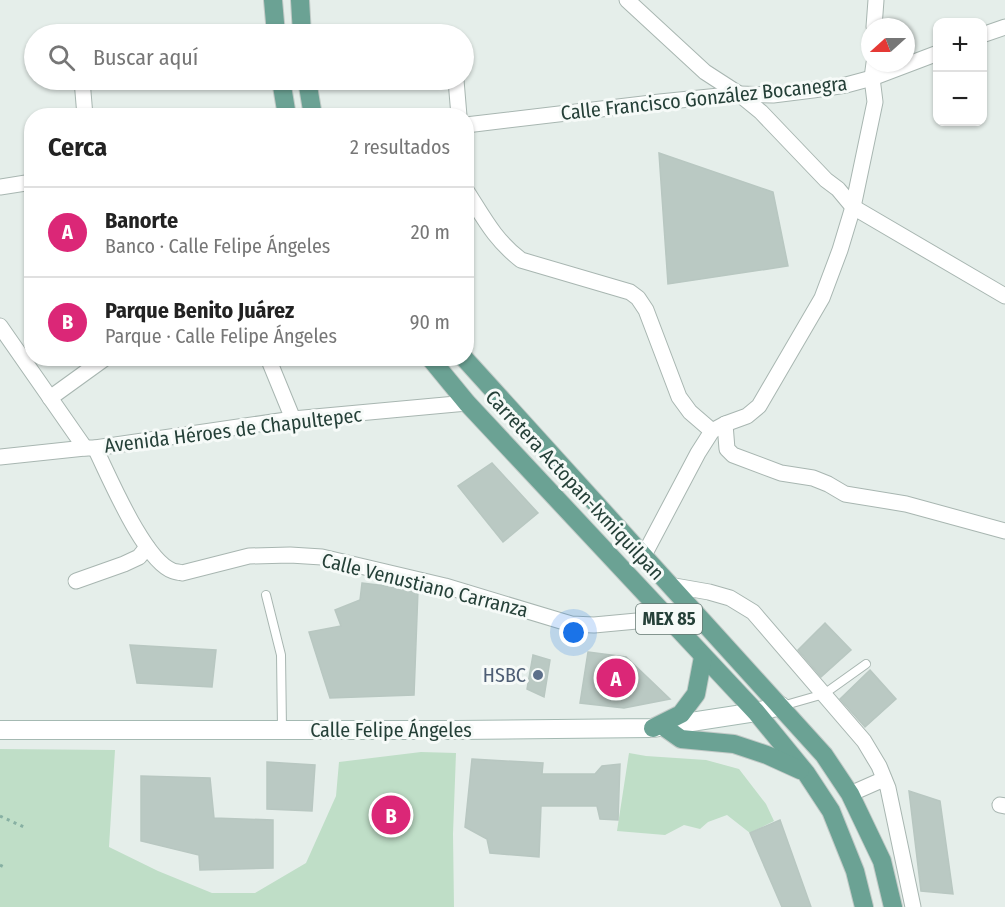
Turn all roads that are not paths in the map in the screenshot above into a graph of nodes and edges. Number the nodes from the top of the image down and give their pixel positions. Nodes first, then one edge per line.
1 (273, 0) edge
2 (300, 0) edge
3 (627, 0) edge
4 (876, 0) edge
5 (875, 18) edge
6 (275, 24) edge
7 (301, 24) edge
8 (1005, 27) edge
9 (987, 33) edge
10 (933, 53) edge
11 (915, 58) edge
12 (869, 72) edge
13 (873, 72) edge
14 (83, 90) edge
15 (283, 90) edge
16 (309, 90) edge
17 (457, 90) edge
18 (739, 94) junction
19 (84, 108) edge
20 (286, 108) edge
21 (312, 108) edge
22 (458, 108) edge
23 (474, 124) edge
24 (24, 183) edge
25 (0, 187) edge
26 (474, 203) edge
27 (853, 207) junction
28 (1005, 296) edge
29 (0, 326) edge
30 (24, 361) edge
31 (28, 366) edge
32 (93, 366) edge
33 (271, 366) edge
34 (437, 366) edge
35 (471, 366) edge
36 (50, 398) junction
37 (467, 403) junction
38 (293, 419) junction
39 (718, 428) junction
40 (90, 448) junction
41 (0, 457) edge
42 (1005, 531) edge
43 (147, 547) junction
44 (643, 557) junction
45 (76, 582) dead end
46 (669, 585) junction
47 (266, 595) dead end
48 (669, 618) junction
49 (704, 657) junction
50 (866, 664) dead end
51 (824, 694) junction
52 (781, 706) junction
53 (756, 712) junction
54 (658, 727) junction
55 (0, 730) edge
56 (282, 730) junction
57 (806, 772) junction
58 (884, 778) junction
59 (850, 794) junction
60 (905, 867) junction
61 (885, 873) junction
62 (864, 907) edge
63 (893, 907) edge
64 (913, 907) edge

1 - 6 main road
2 - 7 main road
3 - 18 street
4 - 5 street
8 - 9 street
10 - 11 street, Calle Francisco González Bocanegra
12 - 18 street, Calle Francisco González Bocanegra
13 - 27 street
14 - 19 street
15 - 20 main road
16 - 21 main road
17 - 22 street
18 - 23 street, Calle Francisco González Bocanegra
18 - 27 street
24 - 25 street
26 - 39 street
27 - 28 street
27 - 39 street
29 - 30 street
31 - 36 street
32 - 36 street
33 - 38 street
34 - 37 main road, Carretera Actopan-Ixmiquilpan / MEX 85
35 - 44 main road, MEX 85
36 - 40 street
37 - 38 street, Avenida Héroes de Chapultepec
37 - 48 main road, Carretera Actopan-Ixmiquilpan / MEX 85
38 - 40 street, Avenida Héroes de Chapultepec
39 - 42 street
39 - 44 street
40 - 41 street, Avenida Héroes de Chapultepec
40 - 43 street
43 - 45 street
43 - 48 street, Calle Venustiano Carranza
44 - 46 main road, MEX 85
46 - 51 street
46 - 52 main road, MEX 85
47 - 56 lane
48 - 49 main road, Carretera Actopan-Ixmiquilpan / MEX 85
49 - 53 main road, Carretera Actopan-Ixmiquilpan / MEX 85
49 - 54 main road
50 - 51 lane
51 - 52 lane
51 - 58 street
52 - 53 main road, Calle Felipe Ángeles
52 - 59 main road, MEX 85
53 - 54 main road, Calle Felipe Ángeles
53 - 57 main road, Carretera Actopan-Ixmiquilpan / MEX 85
54 - 56 main road, Calle Felipe Ángeles
54 - 57 main road
55 - 56 main road, Calle Felipe Ángeles
57 - 62 main road, Carretera Actopan-Ixmiquilpan / MEX 85
58 - 59 street
58 - 60 street
59 - 61 main road, MEX 85
60 - 61 street
60 - 64 street
61 - 63 main road, MEX 85

